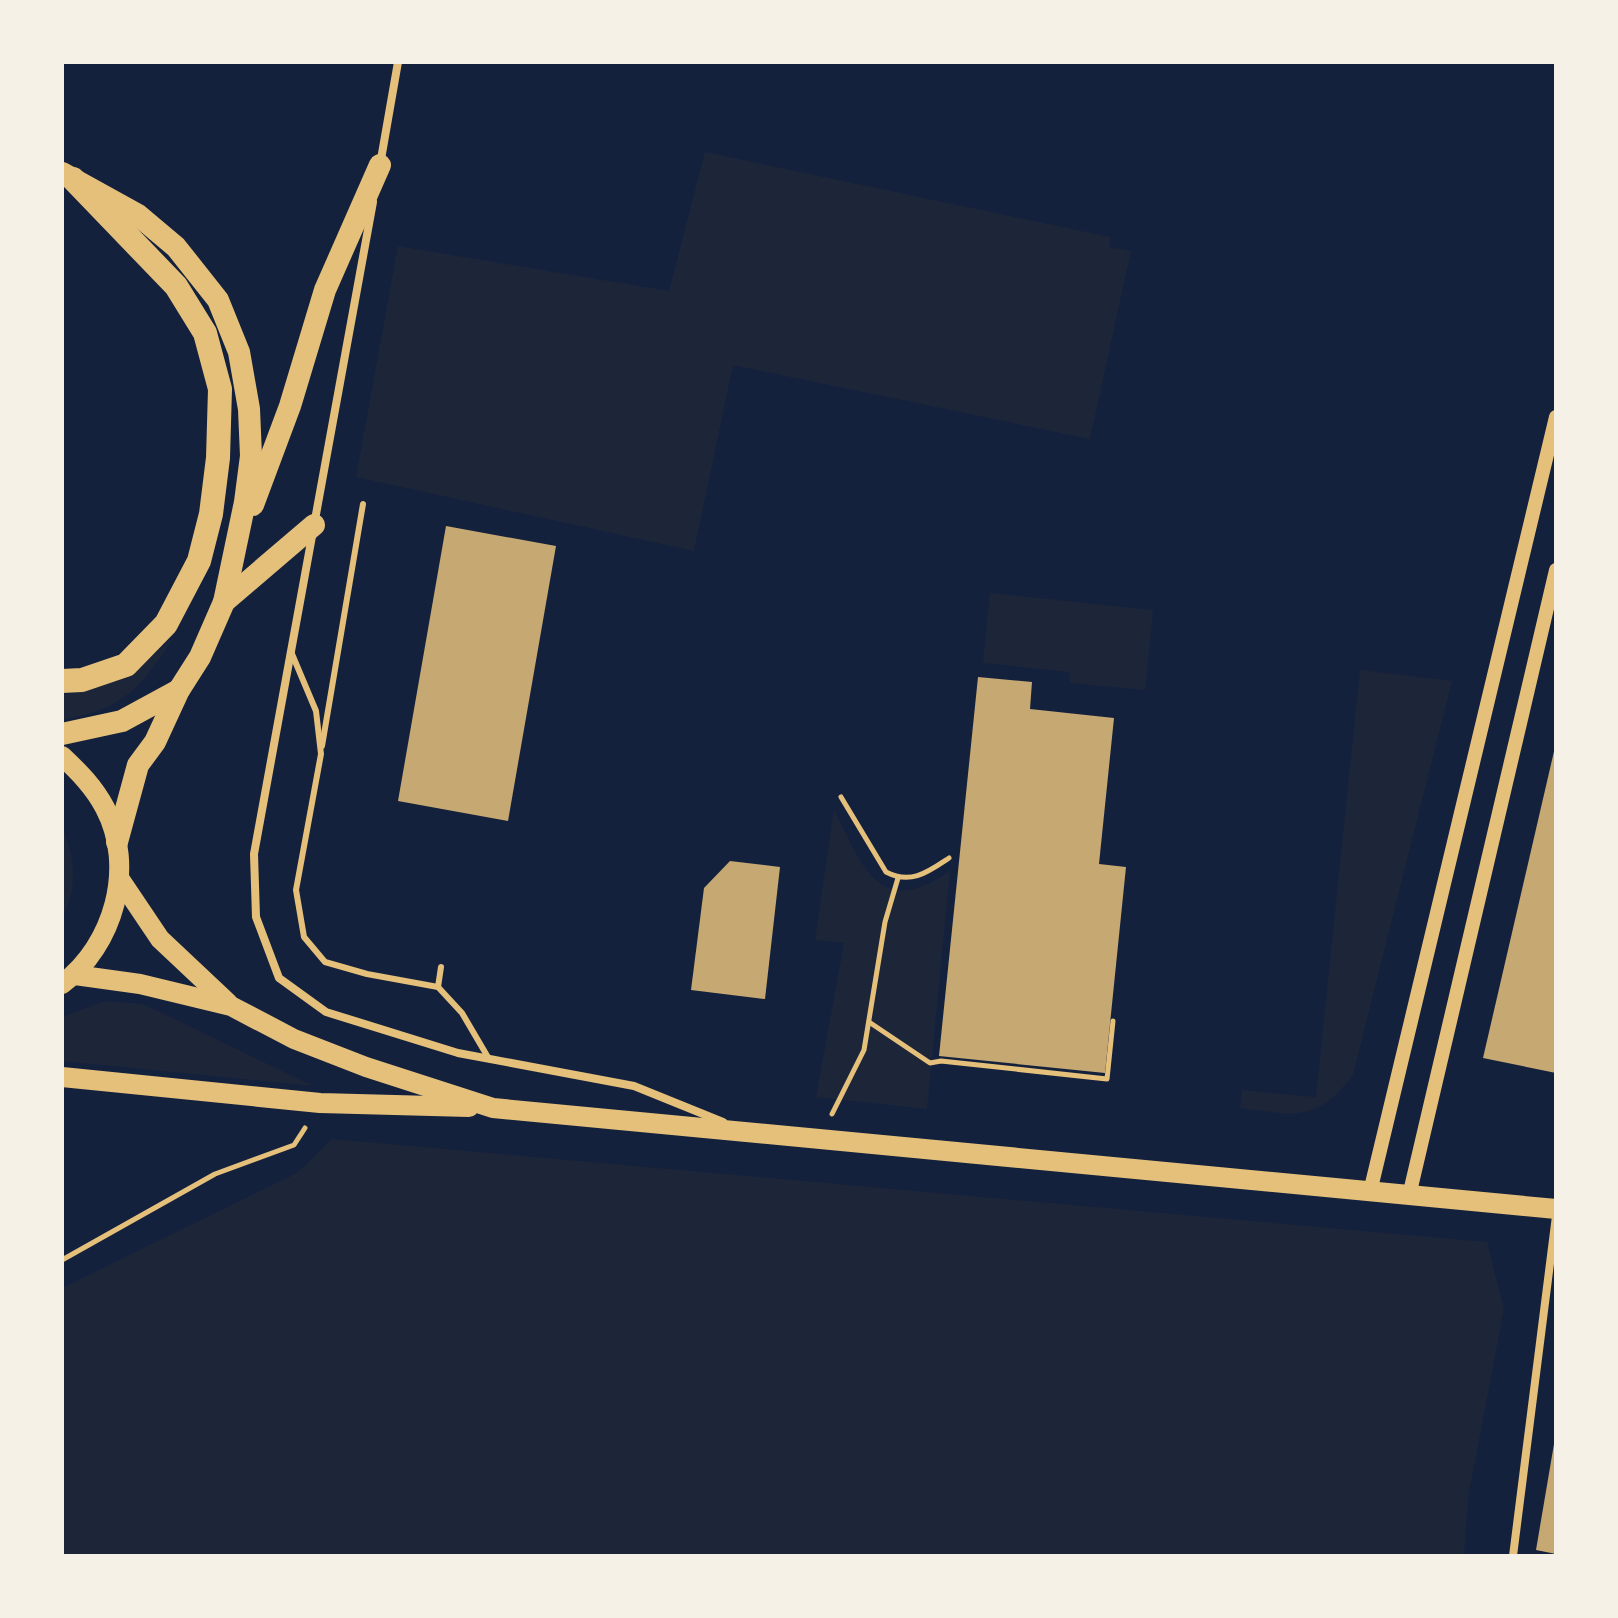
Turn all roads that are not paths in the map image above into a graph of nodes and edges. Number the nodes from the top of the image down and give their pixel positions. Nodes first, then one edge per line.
1 (398, 62) edge
2 (380, 165) junction
3 (68, 176) edge
4 (1556, 417) edge
5 (363, 504) dead end
6 (314, 525) junction
7 (238, 548) junction
8 (1556, 570) edge
9 (224, 602) junction
10 (291, 652) junction
11 (62, 681) edge
12 (179, 690) junction
13 (62, 734) edge
14 (321, 754) junction
15 (62, 756) edge
16 (117, 842) junction
17 (119, 878) junction
18 (441, 967) dead end
19 (68, 979) edge
20 (438, 987) junction
21 (231, 1006) junction
22 (489, 1059) junction
23 (62, 1077) edge
24 (493, 1108) junction
25 (754, 1134) junction
26 (1370, 1192) junction
27 (1409, 1196) junction
28 (1556, 1209) edge
29 (1556, 1216) edge
30 (1513, 1556) edge

1 - 2 street
2 - 6 street
2 - 7 highway
3 - 7 highway
3 - 11 highway
4 - 26 street
5 - 14 lane
6 - 9 highway
6 - 10 street
7 - 9 highway
8 - 27 street
9 - 12 highway
10 - 14 lane
10 - 22 street
12 - 13 highway
12 - 16 highway
14 - 20 lane
15 - 16 main road
16 - 17 main road
17 - 19 main road
17 - 21 main road
18 - 20 lane
19 - 21 main road
20 - 22 lane
21 - 24 main road
22 - 25 street
23 - 24 main road
24 - 25 main road
25 - 26 main road
26 - 27 main road
27 - 28 main road
29 - 30 street

